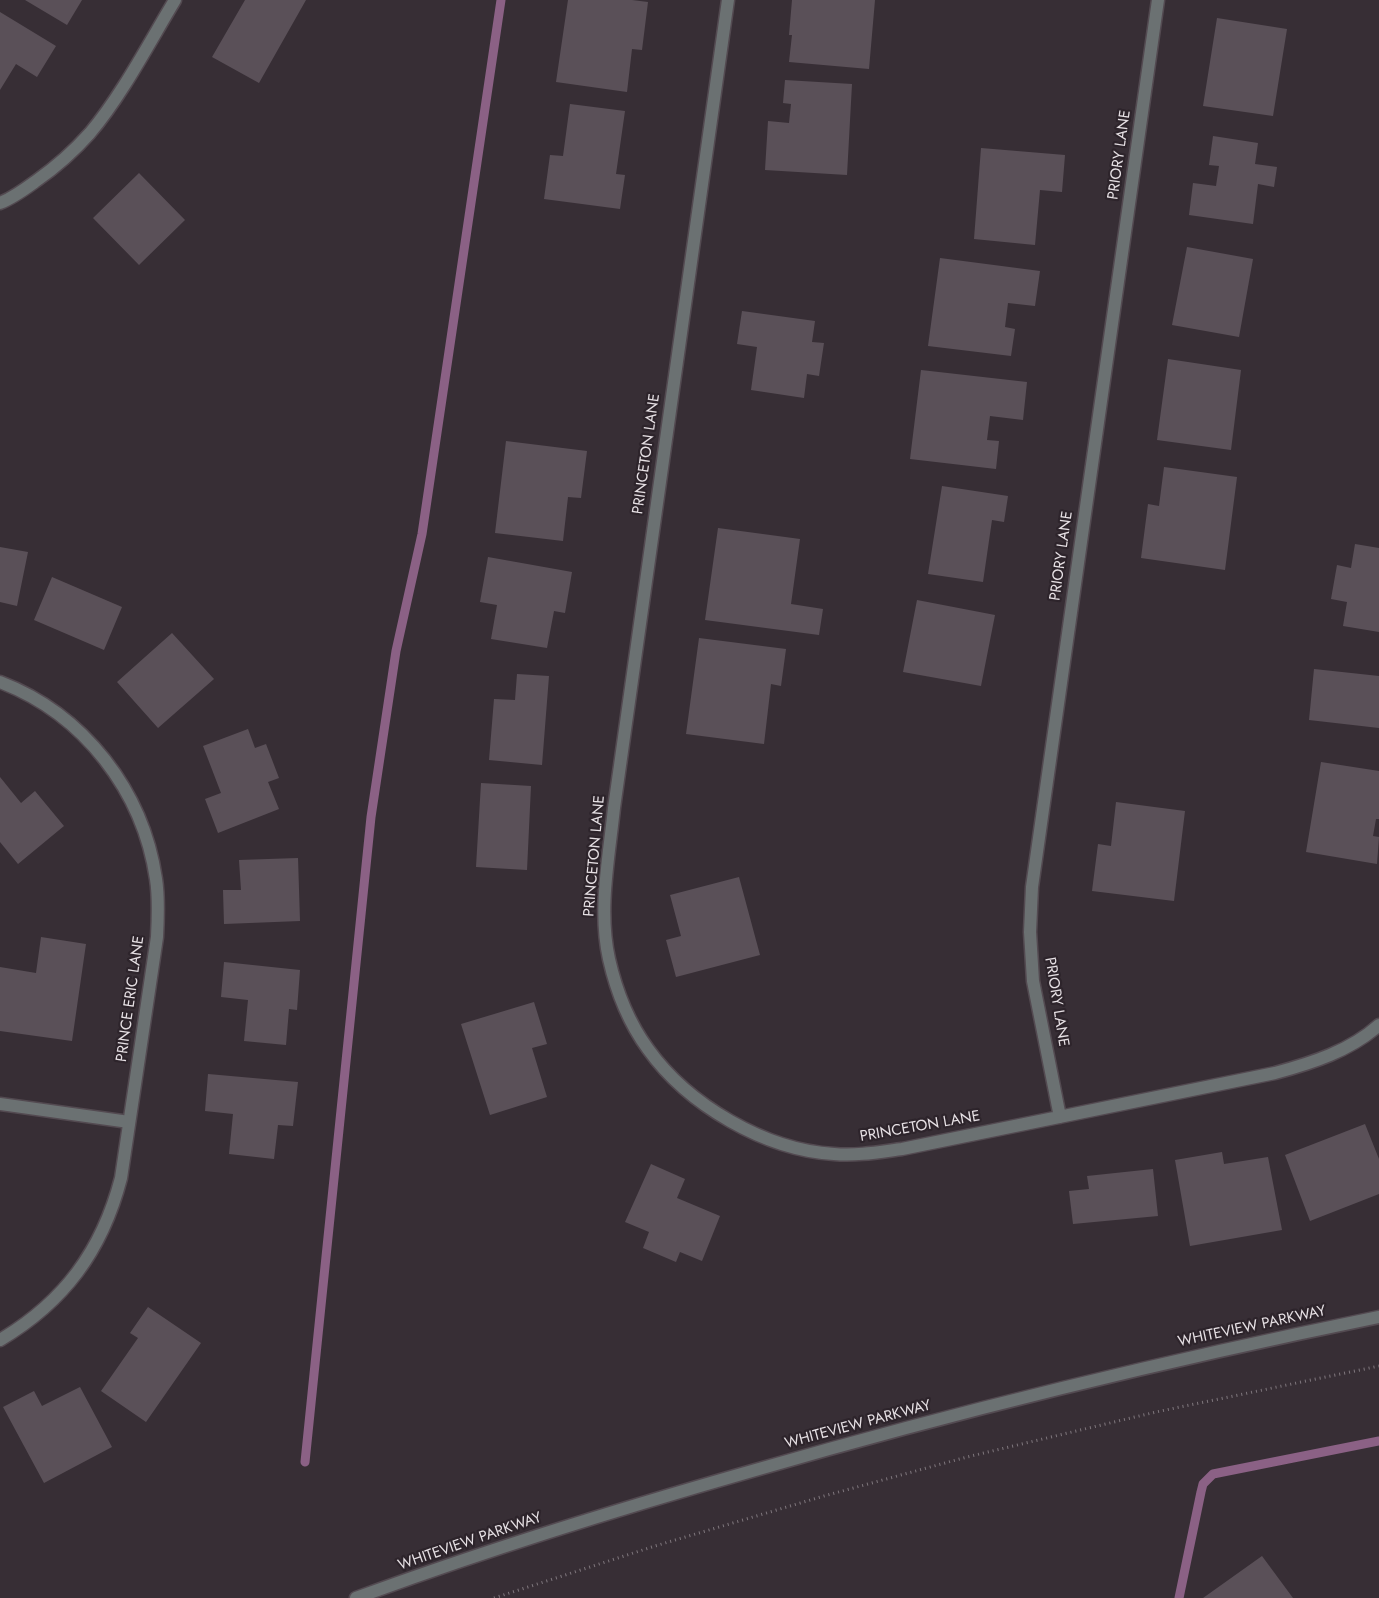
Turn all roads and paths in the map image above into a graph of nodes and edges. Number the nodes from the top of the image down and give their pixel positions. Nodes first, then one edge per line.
1 (175, 0) edge
2 (728, 0) edge
3 (1158, 0) edge
4 (0, 204) edge
5 (0, 682) edge
6 (1379, 1025) edge
7 (0, 1104) edge
8 (1060, 1117) junction
9 (129, 1122) junction
10 (1379, 1317) edge
11 (0, 1340) edge
12 (1379, 1366) edge
13 (356, 1598) edge
14 (494, 1598) edge

1 - 4 street
2 - 8 street, PRINCETON LANE
3 - 8 street, PRIORY LANE
5 - 9 street, PRINCE ERIC LANE
6 - 8 street, PRINCETON LANE
7 - 9 street
9 - 11 street, PRINCE ERIC LANE
10 - 13 street, WHITEVIEW PARKWAY
12 - 14 path

